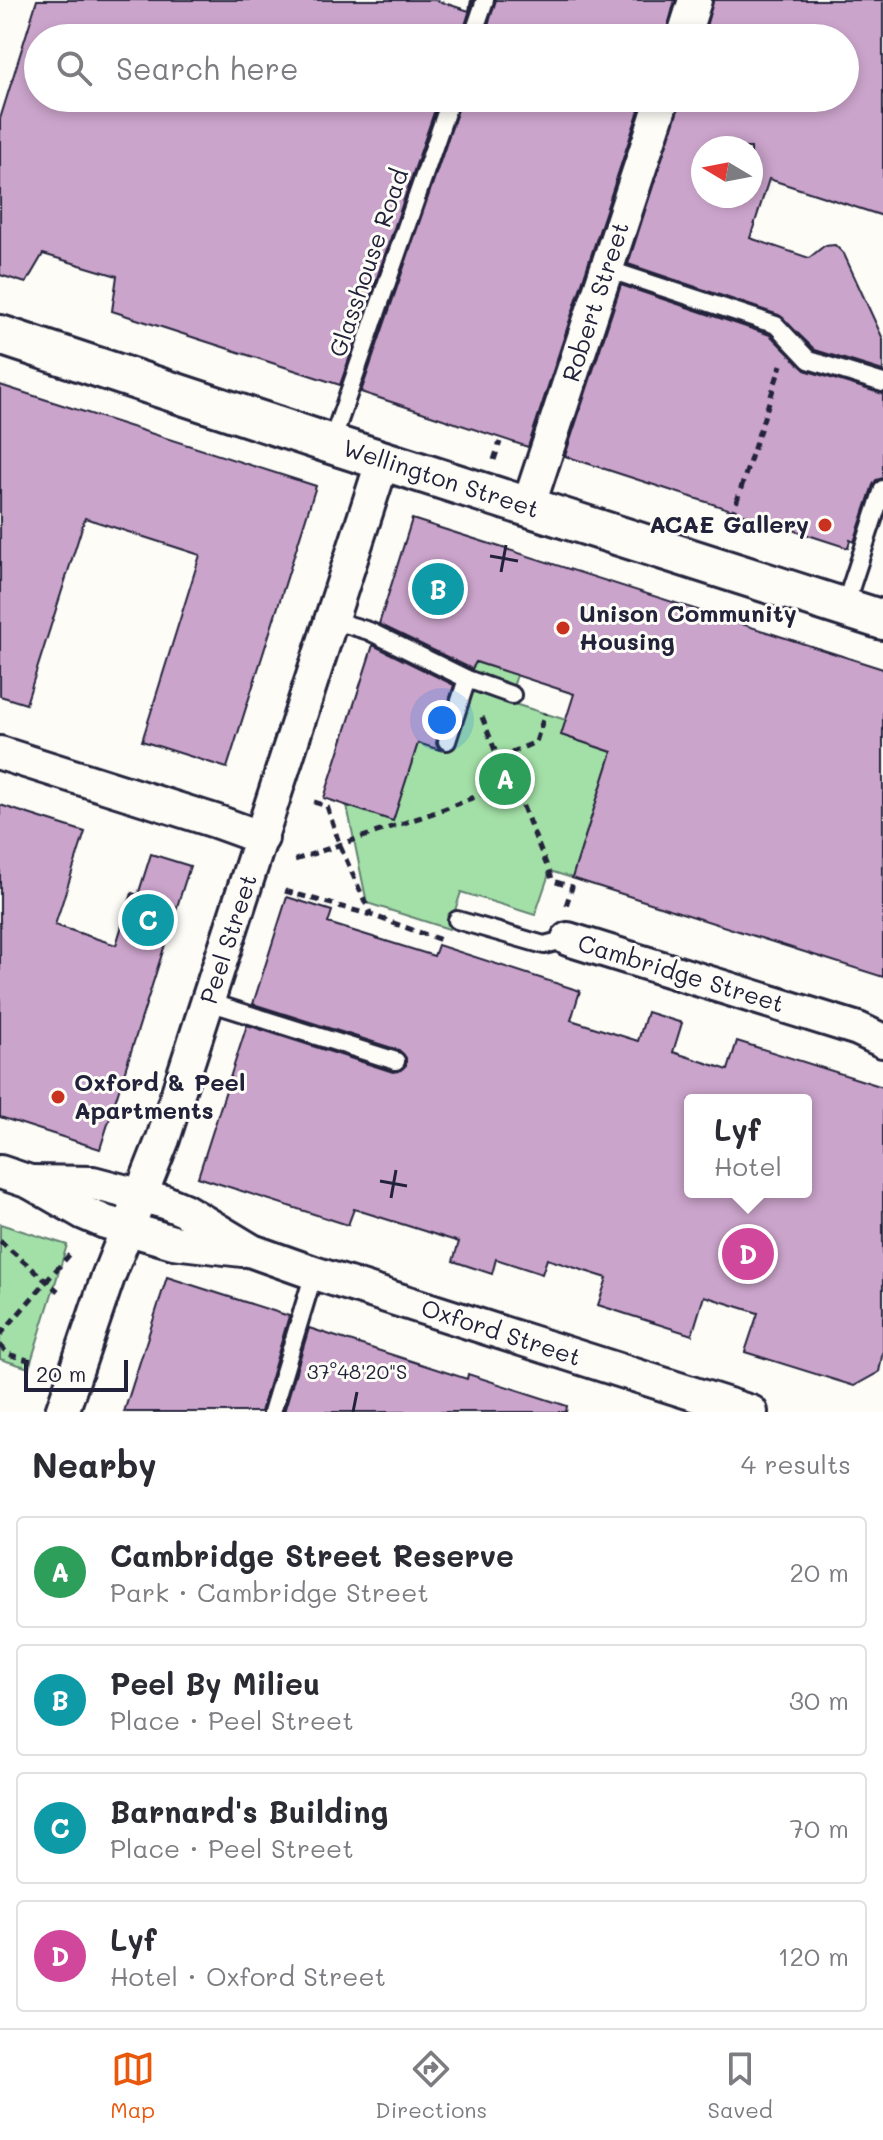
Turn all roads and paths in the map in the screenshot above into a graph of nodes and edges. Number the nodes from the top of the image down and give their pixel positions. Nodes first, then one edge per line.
1 (485, 0) edge
2 (695, 0) edge
3 (477, 24) edge
4 (687, 24) edge
5 (446, 112) edge
6 (658, 112) edge
7 (607, 269) junction
8 (0, 335) edge
9 (790, 338) junction
10 (883, 383) edge
11 (331, 444) junction
12 (383, 460) junction
13 (883, 489) edge
14 (528, 507) junction
15 (732, 516) dead end
16 (844, 608) junction
17 (332, 620) junction
18 (883, 620) edge
19 (467, 679) junction
20 (512, 695) dead end
21 (545, 713) dead end
22 (485, 726) dead end
23 (447, 741) dead end
24 (0, 753) edge
25 (498, 758) junction
26 (513, 782) junction
27 (314, 802) dead end
28 (262, 838) junction
29 (340, 846) junction
30 (295, 860) dead end
31 (572, 887) dead end
32 (285, 891) dead end
33 (371, 915) junction
34 (457, 920) dead end
35 (568, 939) joint
36 (449, 943) dead end
37 (209, 1002) junction
38 (875, 1033) edge
39 (396, 1061) dead end
40 (15, 1177) edge
41 (141, 1195) junction
42 (127, 1229) junction
43 (0, 1241) edge
44 (252, 1251) junction
45 (70, 1254) dead end
46 (314, 1273) junction
47 (47, 1281) junction
48 (58, 1291) dead end
49 (0, 1335) edge
50 (0, 1345) edge
51 (35, 1362) dead end
52 (62, 1412) edge
53 (272, 1412) edge
54 (751, 1412) edge

1 - 3 lane
2 - 4 street
5 - 11 lane, Glasshouse Road
6 - 7 street, Robert Street
7 - 9 lane
7 - 14 street, Robert Street
8 - 11 street, Wellington Street
9 - 10 lane
9 - 15 path
11 - 12 street, Wellington Street
12 - 14 street, Wellington Street
12 - 17 street, Peel Street
13 - 16 lane
14 - 16 street, Wellington Street
16 - 18 street, Wellington Street
17 - 19 lane
17 - 28 street, Peel Street
19 - 20 lane
19 - 23 lane
21 - 25 path
22 - 25 path
24 - 28 street
25 - 26 path
26 - 29 path
26 - 31 path
27 - 29 path
28 - 37 street, Peel Street
29 - 30 path
29 - 33 path
32 - 33 path
33 - 36 path
34 - 35 lane, Cambridge Street
35 - 38 street, Cambridge Street
37 - 39 lane
37 - 41 street, Peel Street
40 - 41 street, Oxford Street
40 - 42 street, Oxford Street
41 - 42 street, Peel Street
41 - 44 street, Oxford Street
42 - 44 street, Oxford Street
42 - 52 street, Peel Street
43 - 47 path
44 - 46 street, Oxford Street
45 - 47 path
46 - 53 lane
46 - 54 street, Oxford Street
47 - 48 path
47 - 49 path
50 - 51 path

